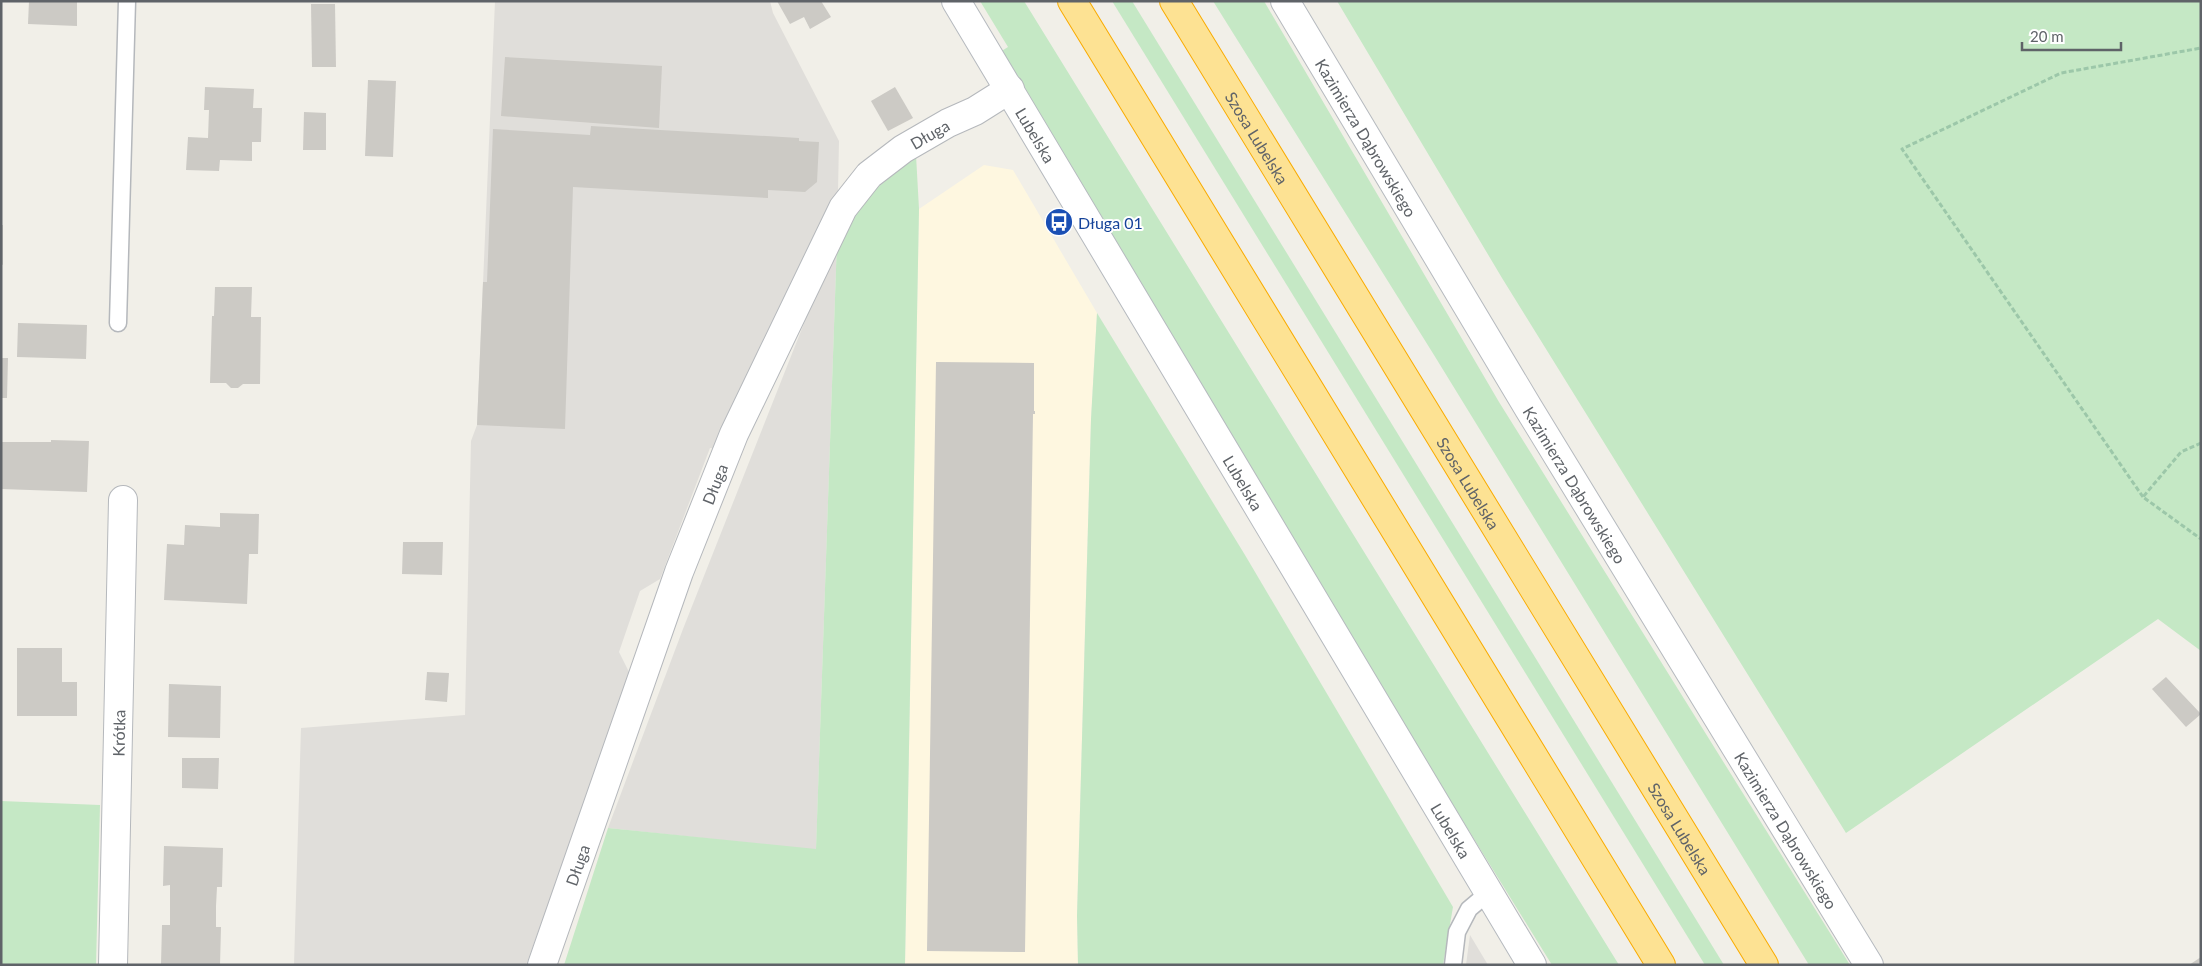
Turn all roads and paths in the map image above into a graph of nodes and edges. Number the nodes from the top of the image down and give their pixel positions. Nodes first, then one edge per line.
1 (127, 1) edge
2 (956, 1) edge
3 (1072, 1) edge
4 (1174, 1) edge
5 (1285, 1) edge
6 (2201, 48) edge
7 (1010, 89) junction
8 (118, 323) dead end
9 (2201, 443) edge
10 (2142, 497) junction
11 (123, 500) dead end
12 (2201, 539) edge
13 (1488, 893) junction
14 (113, 965) edge
15 (542, 965) edge
16 (1453, 965) edge
17 (1532, 965) edge
18 (1661, 965) edge
19 (1764, 965) edge
20 (1869, 965) edge

1 - 8 lane
2 - 7 street, Lubelska
3 - 18 highway
4 - 19 highway, Szosa Lubelska
5 - 20 street, Kazimierza Dąbrowskiego
6 - 10 path
7 - 13 street, Lubelska
7 - 15 street, Długa
9 - 10 path
10 - 12 path
11 - 14 street, Krótka
13 - 16 lane
13 - 17 street, Lubelska

